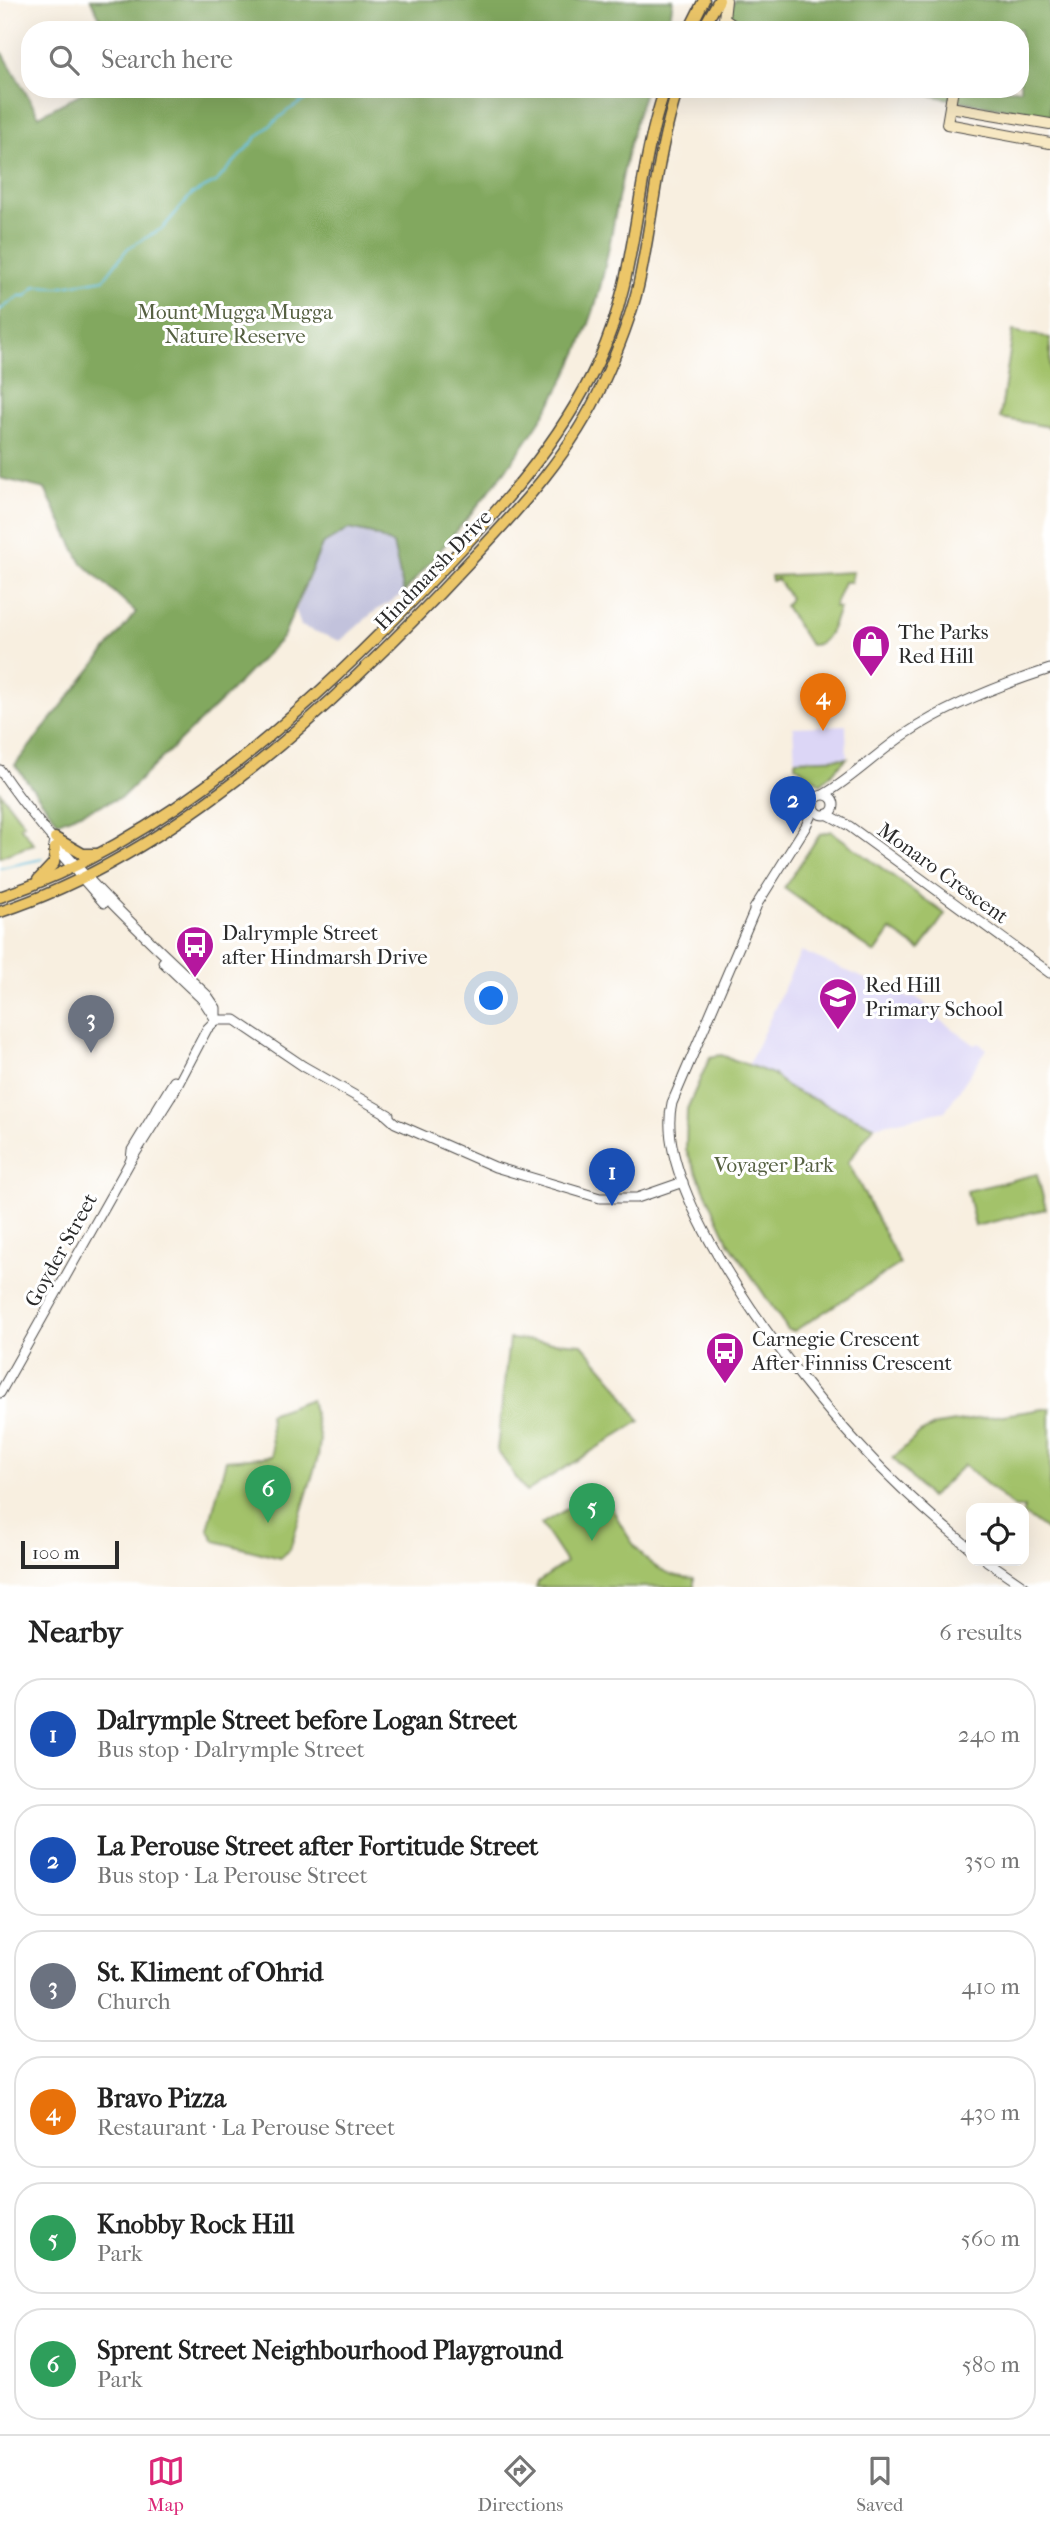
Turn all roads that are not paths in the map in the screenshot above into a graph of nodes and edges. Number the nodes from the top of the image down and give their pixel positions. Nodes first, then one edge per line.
1 (704, 0) edge
2 (719, 0) edge
3 (726, 0) edge
4 (693, 21) edge
5 (707, 21) edge
6 (727, 21) edge
7 (663, 98) edge
8 (676, 98) edge
9 (952, 98) edge
10 (950, 107) junction
11 (1050, 124) edge
12 (1050, 142) edge
13 (1050, 669) edge
14 (0, 770) edge
15 (846, 782) junction
16 (825, 794) junction
17 (826, 809) junction
18 (55, 843) junction
19 (104, 852) junction
20 (75, 867) junction
21 (84, 877) junction
22 (31, 886) junction
23 (0, 897) edge
24 (0, 912) edge
25 (1050, 973) edge
26 (214, 1016) junction
27 (683, 1182) junction
28 (0, 1393) edge
29 (966, 1545) edge
30 (994, 1566) edge
31 (1025, 1587) edge

1 - 4 main road
2 - 5 main road
3 - 6 main road
7 - 19 main road, Hindmarsh Drive
8 - 21 main road, Hindmarsh Drive
9 - 10 main road
10 - 11 main road
10 - 12 main road
13 - 15 street
14 - 18 street
15 - 16 street
15 - 17 street
16 - 17 street, Monaro Crescent
16 - 17 street
17 - 25 street, Monaro Crescent
17 - 27 street
18 - 19 main road
18 - 20 street
18 - 22 main road
19 - 20 main road, Hindmarsh Drive
20 - 21 street
20 - 22 main road, Hindmarsh Drive
21 - 24 main road, Hindmarsh Drive
21 - 26 street
22 - 23 main road, Hindmarsh Drive
26 - 27 street
26 - 28 street, Goyder Street
27 - 29 street
30 - 31 street

